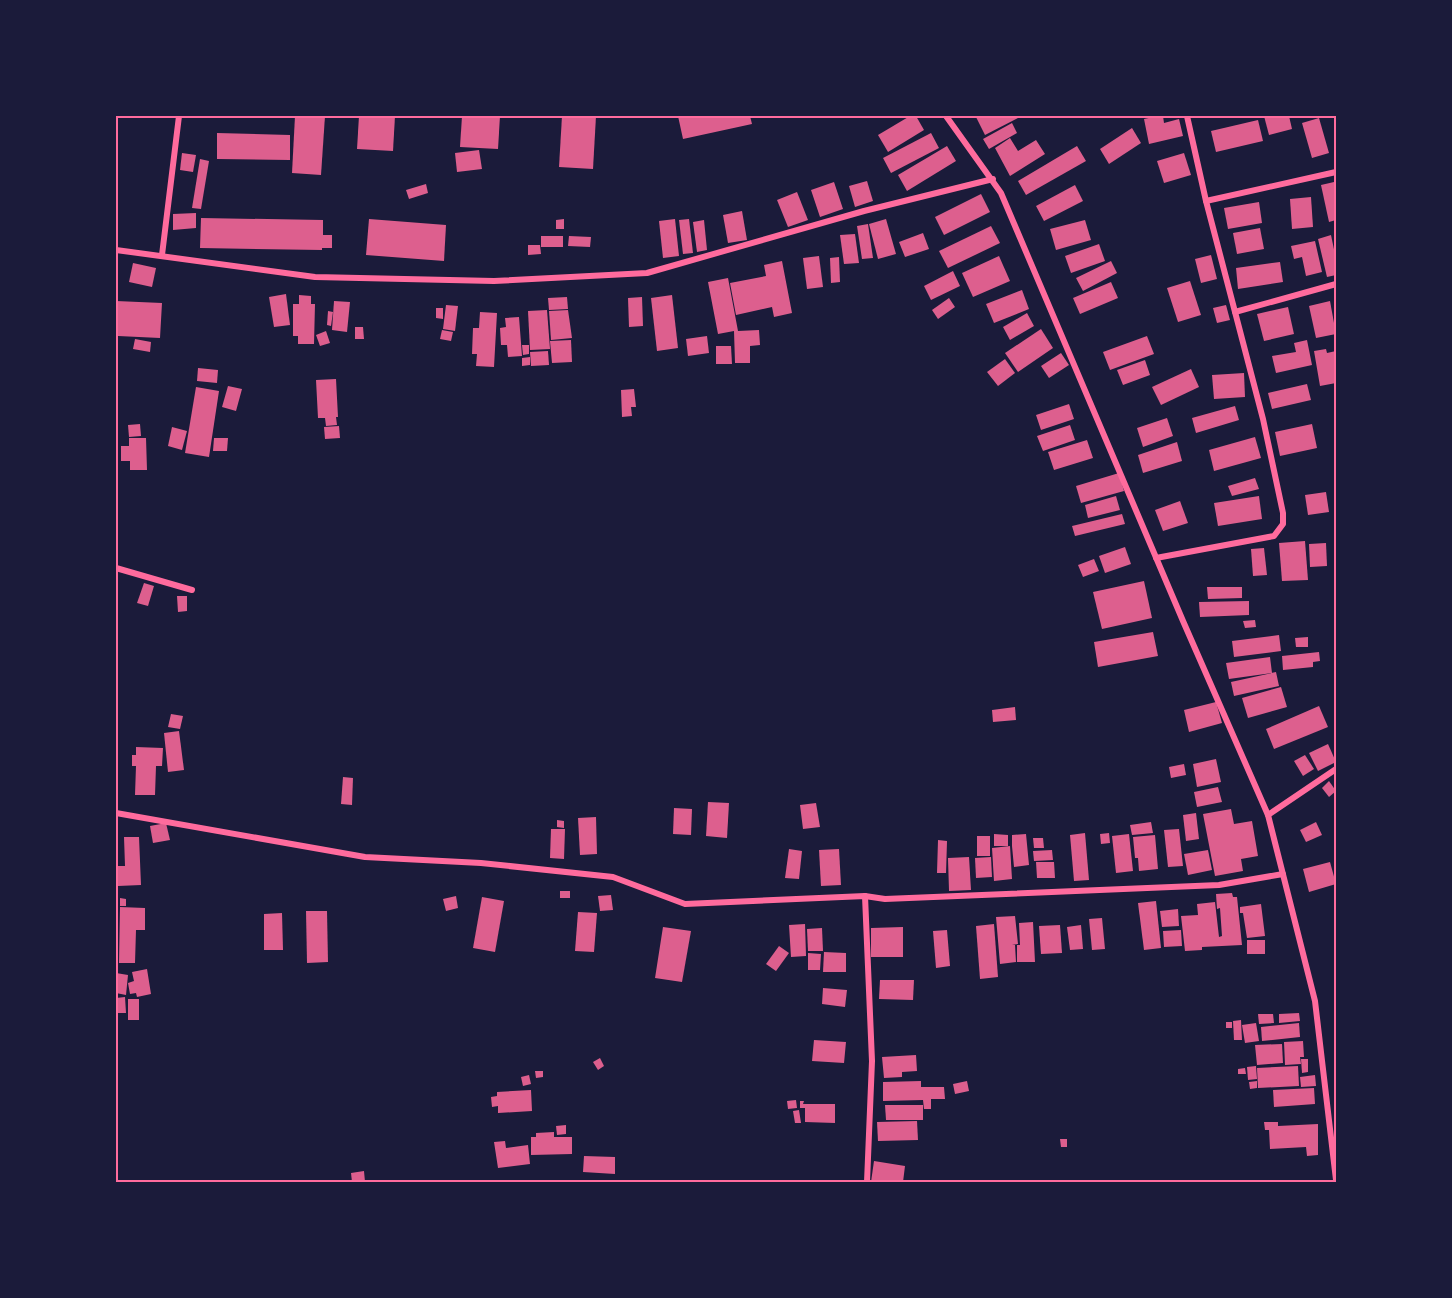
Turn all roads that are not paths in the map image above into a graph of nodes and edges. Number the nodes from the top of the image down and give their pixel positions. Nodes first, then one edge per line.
1 (179, 116) edge
2 (946, 116) edge
3 (1187, 116) edge
4 (1336, 172) edge
5 (993, 179) junction
6 (1206, 201) junction
7 (116, 250) edge
8 (162, 255) junction
9 (1336, 284) edge
10 (1235, 312) junction
11 (1156, 558) junction
12 (116, 568) edge
13 (192, 590) dead end
14 (1336, 769) edge
15 (116, 813) edge
16 (1268, 815) junction
17 (1283, 874) junction
18 (865, 896) junction
19 (1336, 1180) edge
20 (867, 1182) edge

1 - 8 street
2 - 5 street
3 - 6 street
4 - 6 street
5 - 8 street
5 - 11 street
6 - 10 street
7 - 8 street
9 - 10 street
10 - 11 street
11 - 16 street
12 - 13 street
14 - 16 street
15 - 18 street
16 - 17 street
17 - 18 street
17 - 19 street
18 - 20 street

